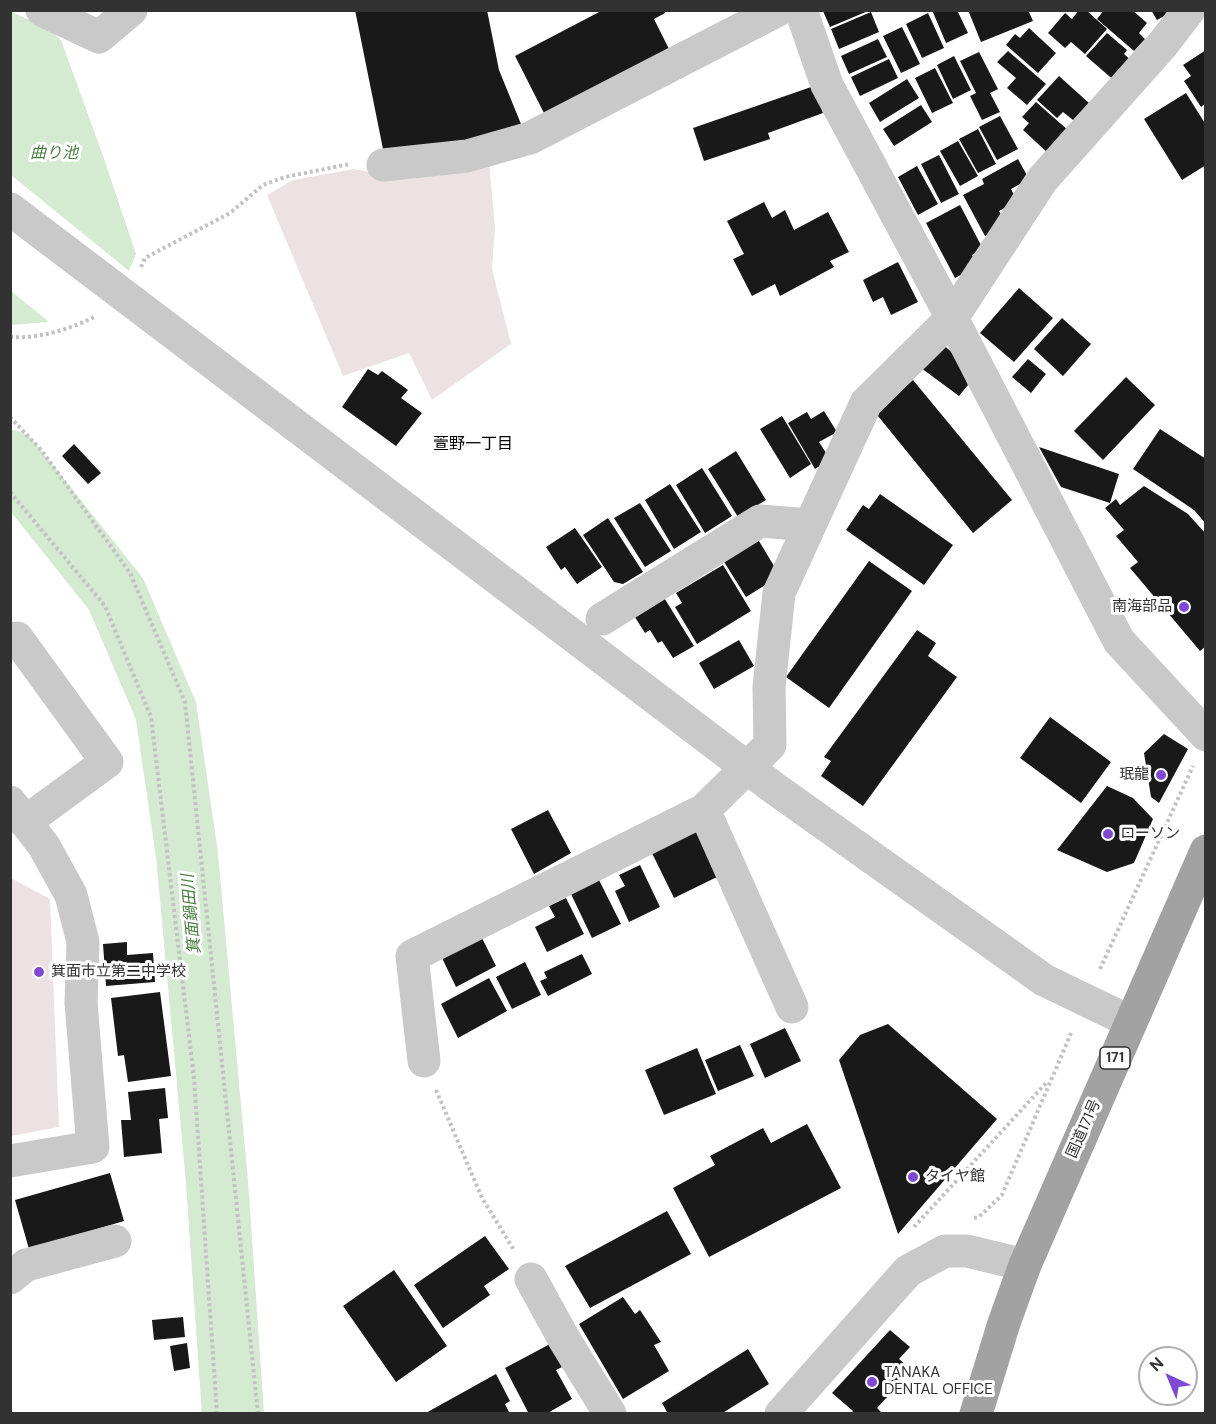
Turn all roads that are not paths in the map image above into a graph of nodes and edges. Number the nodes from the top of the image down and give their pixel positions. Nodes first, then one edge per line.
1 (42, 10) edge
2 (131, 10) edge
3 (777, 10) edge
4 (801, 10) edge
5 (1189, 10) edge
6 (383, 165) road end
7 (10, 209) edge
8 (952, 318) junction
9 (810, 525) junction
10 (602, 619) dead end
11 (10, 642) edge
12 (1200, 749) edge
13 (747, 768) junction
14 (704, 810) junction
15 (18, 812) edge
16 (1206, 851) edge
17 (792, 1007) dead end
18 (1131, 1022) junction
19 (424, 1061) road end
20 (10, 1161) edge
21 (115, 1241) dead end
22 (1025, 1265) junction
23 (10, 1278) edge
24 (531, 1279) road end
25 (610, 1413) edge
26 (781, 1413) edge
27 (976, 1413) edge

1 - 2 street
3 - 6 street
4 - 8 street
5 - 8 street
7 - 13 street
8 - 9 street
8 - 12 street
9 - 10 street
9 - 13 street
11 - 15 street
13 - 14 street
13 - 18 street
14 - 17 street
14 - 19 street
15 - 20 street
16 - 18 highway, 国道171号 / 171
18 - 22 highway, 国道171号 / 171
21 - 23 street
22 - 26 street
22 - 27 highway, 国道171号 / 171
24 - 25 street

